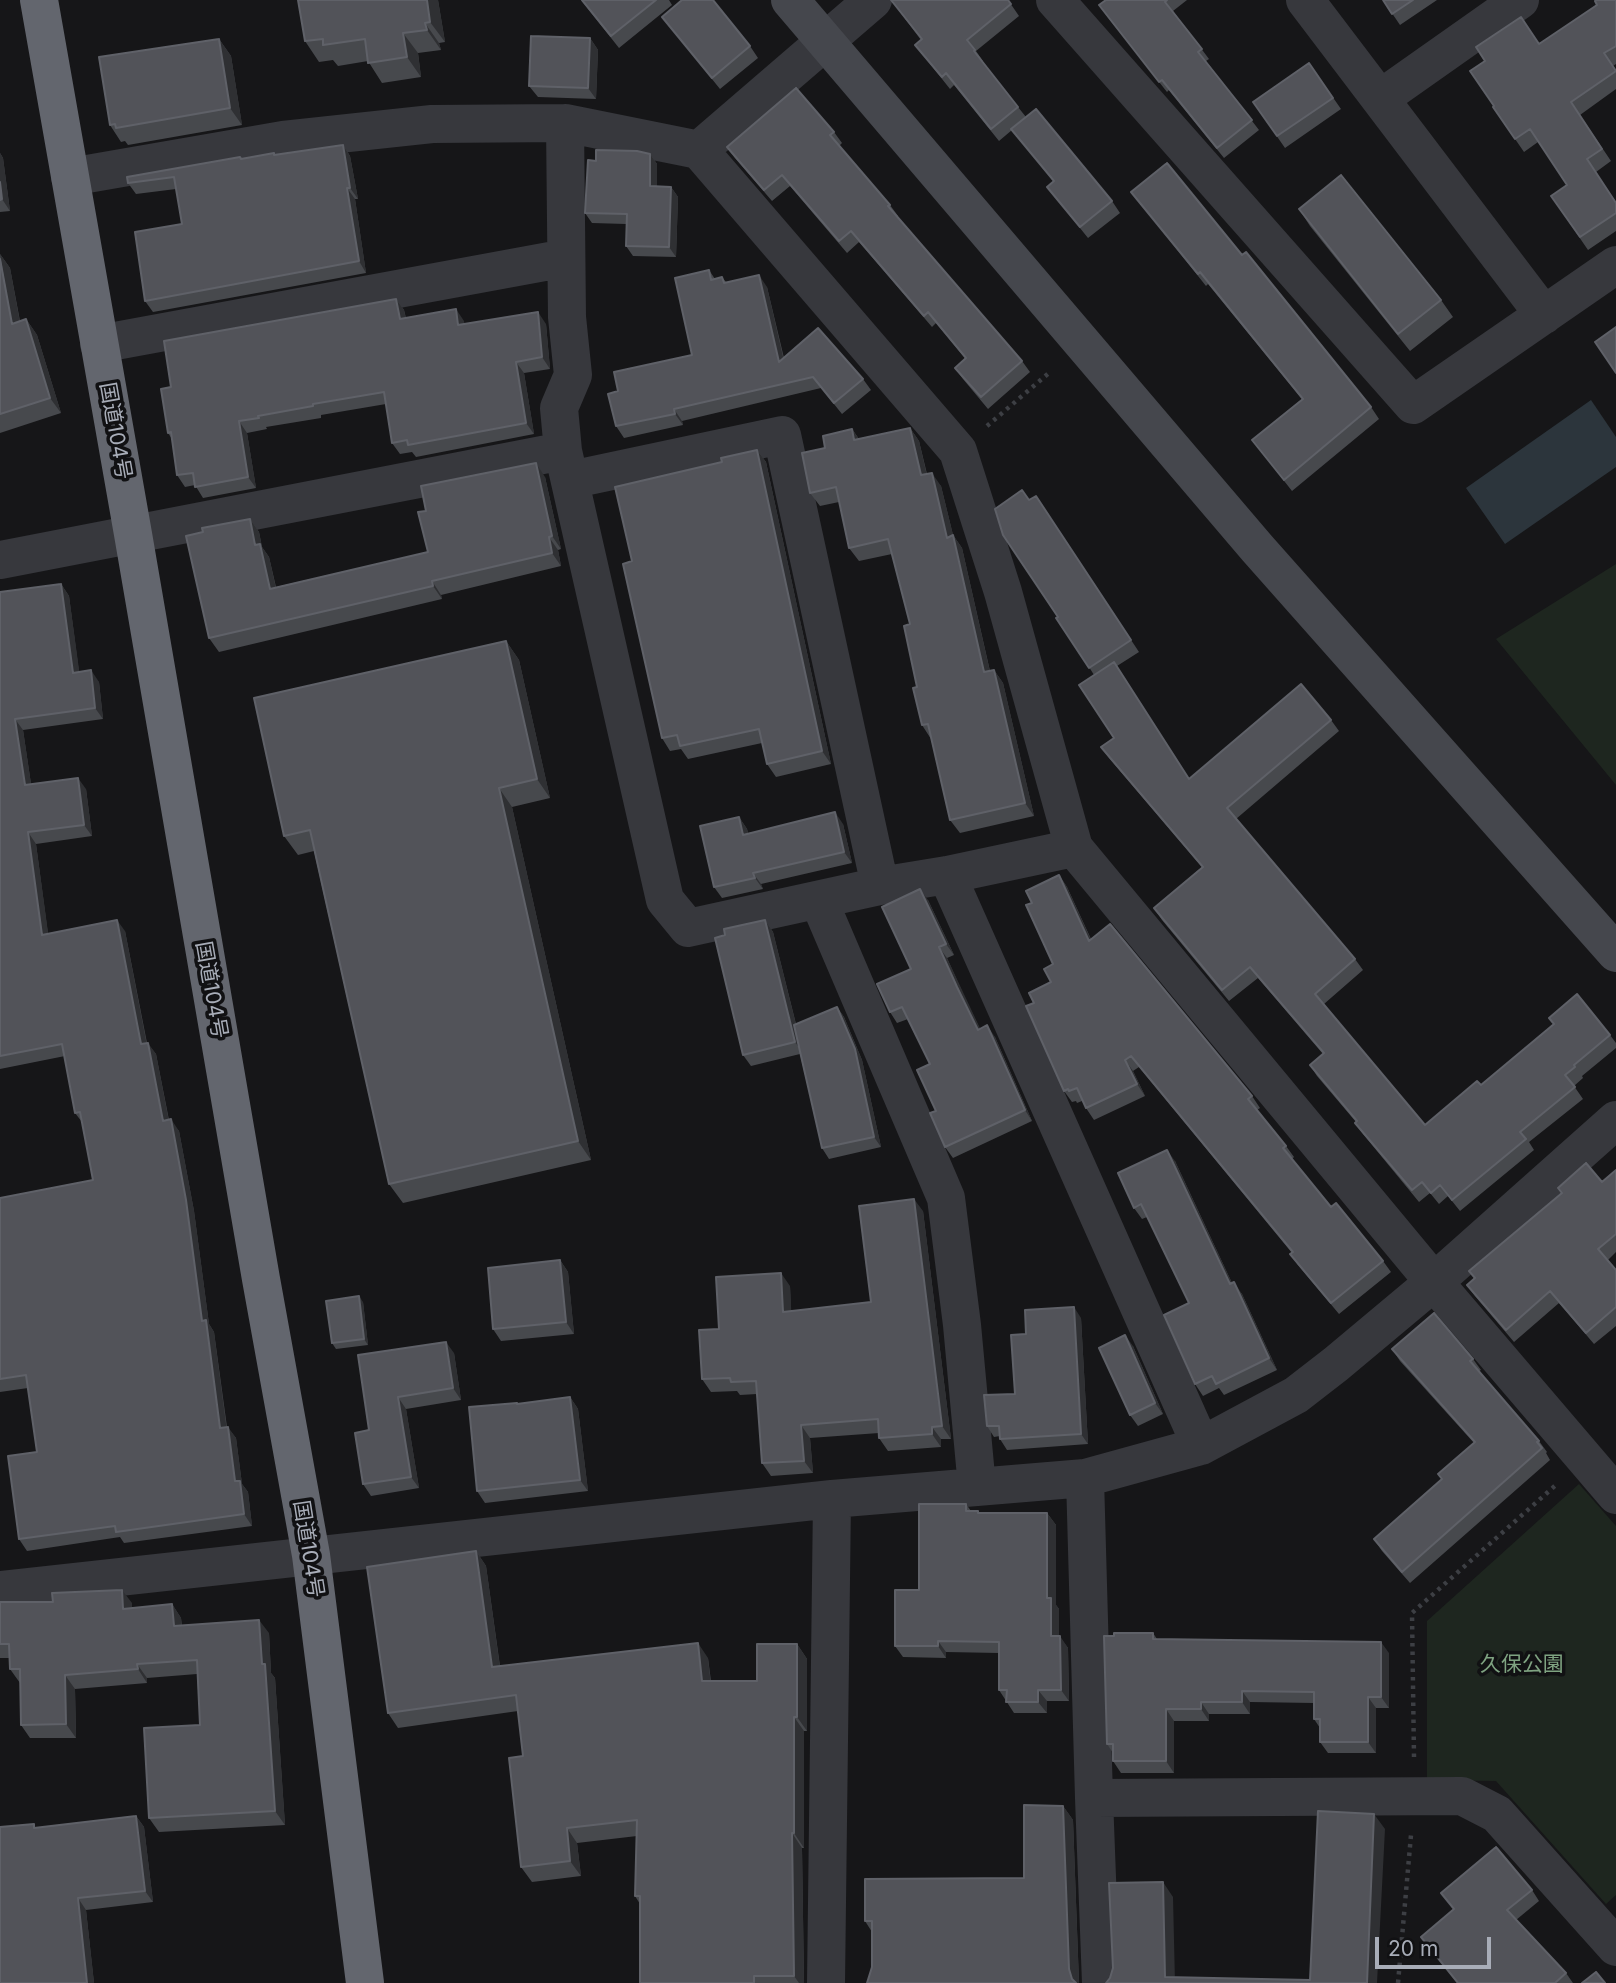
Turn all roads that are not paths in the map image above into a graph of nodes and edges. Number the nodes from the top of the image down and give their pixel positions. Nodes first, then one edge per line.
1 (39, 0) edge
2 (790, 0) edge
3 (873, 0) edge
4 (1055, 0) edge
5 (1305, 0) edge
6 (1520, 0) edge
7 (827, 41) junction
8 (1381, 98) junction
9 (565, 123) junction
10 (699, 150) junction
11 (70, 177) junction
12 (566, 258) junction
13 (1616, 265) edge
14 (1544, 315) junction
15 (99, 344) junction
16 (567, 465) junction
17 (133, 534) junction
18 (0, 560) edge
19 (1074, 848) junction
20 (947, 875) junction
21 (880, 886) junction
22 (820, 901) junction
23 (1616, 953) edge
24 (1616, 1120) edge
25 (1434, 1282) junction
26 (1201, 1446) junction
27 (1085, 1478) junction
28 (977, 1487) junction
29 (1616, 1495) edge
30 (832, 1499) junction
31 (311, 1555) junction
32 (0, 1590) edge
33 (1094, 1798) junction
34 (1616, 1947) edge
35 (365, 1983) edge
36 (826, 1983) edge
37 (1101, 1983) edge

1 - 11 highway, 国道104号
2 - 7 street
3 - 7 street
4 - 14 street
5 - 8 street
6 - 8 street
7 - 10 street
7 - 23 street
8 - 14 street
9 - 10 street
9 - 11 street
9 - 12 street
10 - 19 street
11 - 15 highway, 国道104号
12 - 15 street
12 - 16 street
13 - 14 street
15 - 17 highway, 国道104号
16 - 17 street
16 - 21 street
16 - 22 street
17 - 18 street
17 - 31 highway, 国道104号
19 - 20 street
19 - 25 street
20 - 21 street
20 - 26 street
21 - 22 street
22 - 28 street
24 - 25 street
25 - 26 street
25 - 29 street
26 - 27 street
27 - 28 street
27 - 33 street
28 - 30 street
30 - 31 street
30 - 36 street
31 - 32 street
31 - 35 highway, 国道104号
33 - 34 street
33 - 37 street

